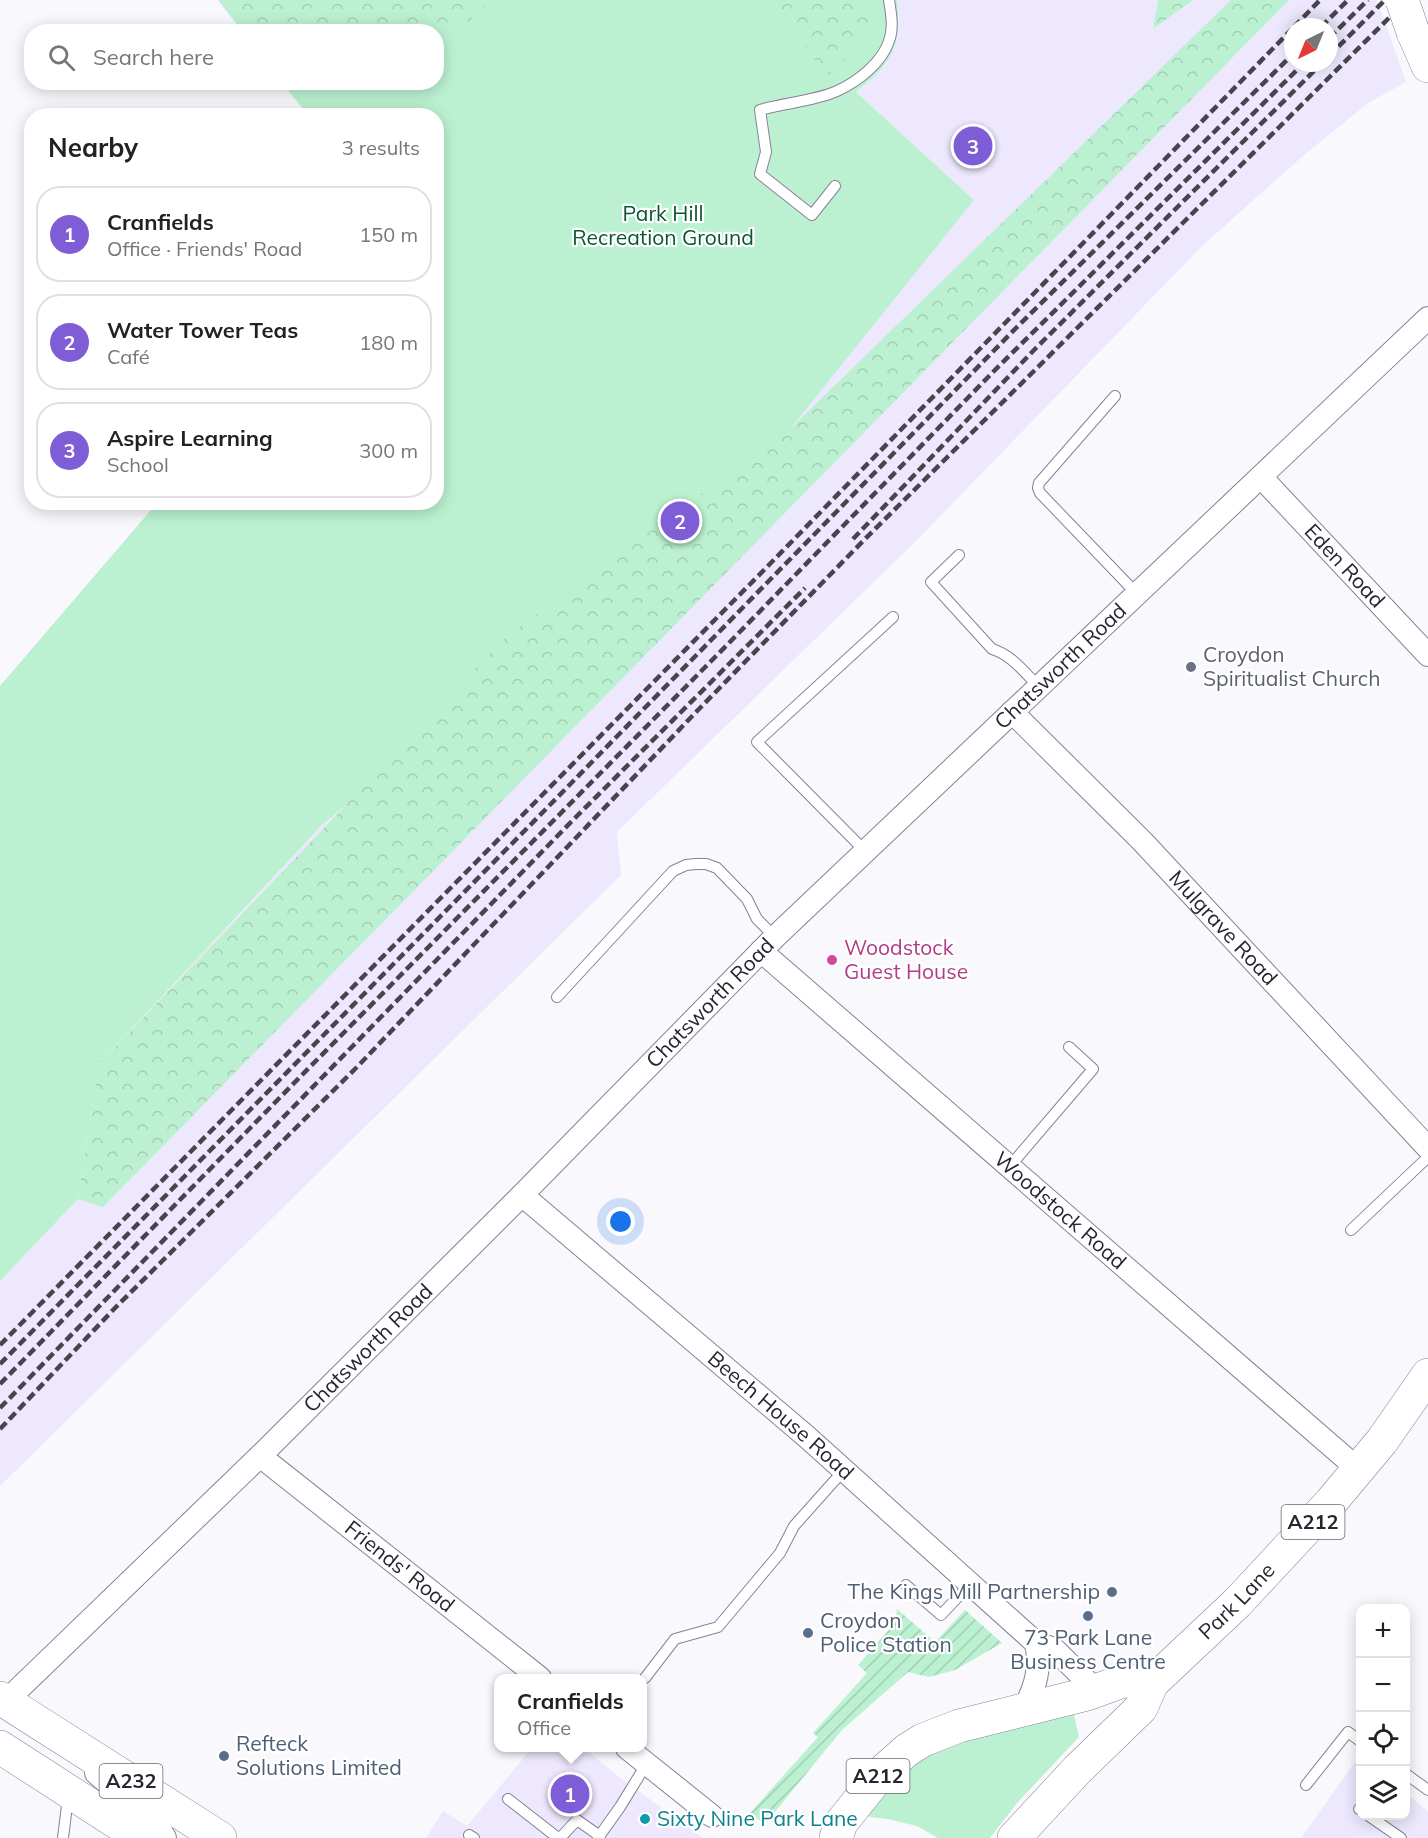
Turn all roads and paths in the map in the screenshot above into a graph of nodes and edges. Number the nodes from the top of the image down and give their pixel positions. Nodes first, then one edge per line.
1 (889, 0) edge
2 (1402, 0) edge
3 (1428, 66) edge
4 (834, 186) dead end
5 (1428, 318) edge
6 (1115, 396) dead end
7 (1261, 477) junction
8 (959, 555) dead end
9 (1137, 594) junction
10 (893, 617) dead end
11 (1428, 655) edge
12 (1039, 687) junction
13 (1012, 712) junction
14 (866, 852) junction
15 (768, 944) junction
16 (557, 997) dead end
17 (1070, 1047) dead end
18 (1428, 1148) edge
19 (1428, 1157) edge
20 (1010, 1166) junction
21 (522, 1195) junction
22 (1351, 1230) dead end
23 (1428, 1375) edge
24 (260, 1456) junction
25 (844, 1470) junction
26 (1359, 1470) junction
27 (971, 1582) junction
28 (906, 1585) dead end
29 (1036, 1643) junction
30 (535, 1674) edge
31 (647, 1675) edge
32 (1152, 1683) junction
33 (1097, 1691) junction
34 (3, 1700) edge
35 (1024, 1709) junction
36 (41, 1724) junction
37 (1356, 1738) edge
38 (0, 1747) edge
39 (632, 1752) edge
40 (646, 1763) junction
41 (1410, 1777) edge
42 (1306, 1785) dead end
43 (1428, 1790) edge
44 (69, 1791) junction
45 (508, 1800) dead end
46 (712, 1816) dead end
47 (1376, 1820) edge
48 (599, 1837) edge
49 (63, 1838) edge
50 (141, 1838) edge
51 (165, 1838) edge
52 (220, 1838) edge
53 (559, 1838) edge
54 (836, 1838) edge
55 (1014, 1838) edge
56 (1401, 1838) edge

1 - 4 lane
2 - 3 main road, bridge
5 - 7 street, Chatsworth Road
6 - 9 lane
7 - 9 street, Chatsworth Road
7 - 11 street, Eden Road
8 - 12 lane
9 - 12 street, Chatsworth Road
10 - 14 lane
12 - 13 street, Chatsworth Road
13 - 14 street, Chatsworth Road
13 - 18 street, Mulgrave Road
14 - 15 street, Chatsworth Road
15 - 16 lane
15 - 20 street, Woodstock Road
15 - 21 street, Chatsworth Road
17 - 20 lane
19 - 22 lane
20 - 26 street, Woodstock Road
21 - 24 street, Chatsworth Road
21 - 25 street, Beech House Road
23 - 26 main road, Park Lane / A212
24 - 30 street, Friends' Road
24 - 34 street, Chatsworth Road
25 - 27 street, Beech House Road
25 - 31 lane
26 - 32 main road, Park Lane / A212
27 - 28 lane
27 - 29 street, Beech House Road
29 - 33 street, Beech House Road
29 - 35 street
32 - 33 main road, A212
32 - 55 main road, Park Lane / A212
33 - 35 main road, A212
34 - 36 main road, A232
35 - 54 main road, A212
36 - 51 street
36 - 52 main road, A232
37 - 42 lane
38 - 44 main road, A232
39 - 40 street
40 - 46 street
40 - 48 lane
41 - 43 lane
44 - 49 lane
44 - 50 main road, A232
45 - 53 lane
47 - 56 lane
48 - 53 lane

